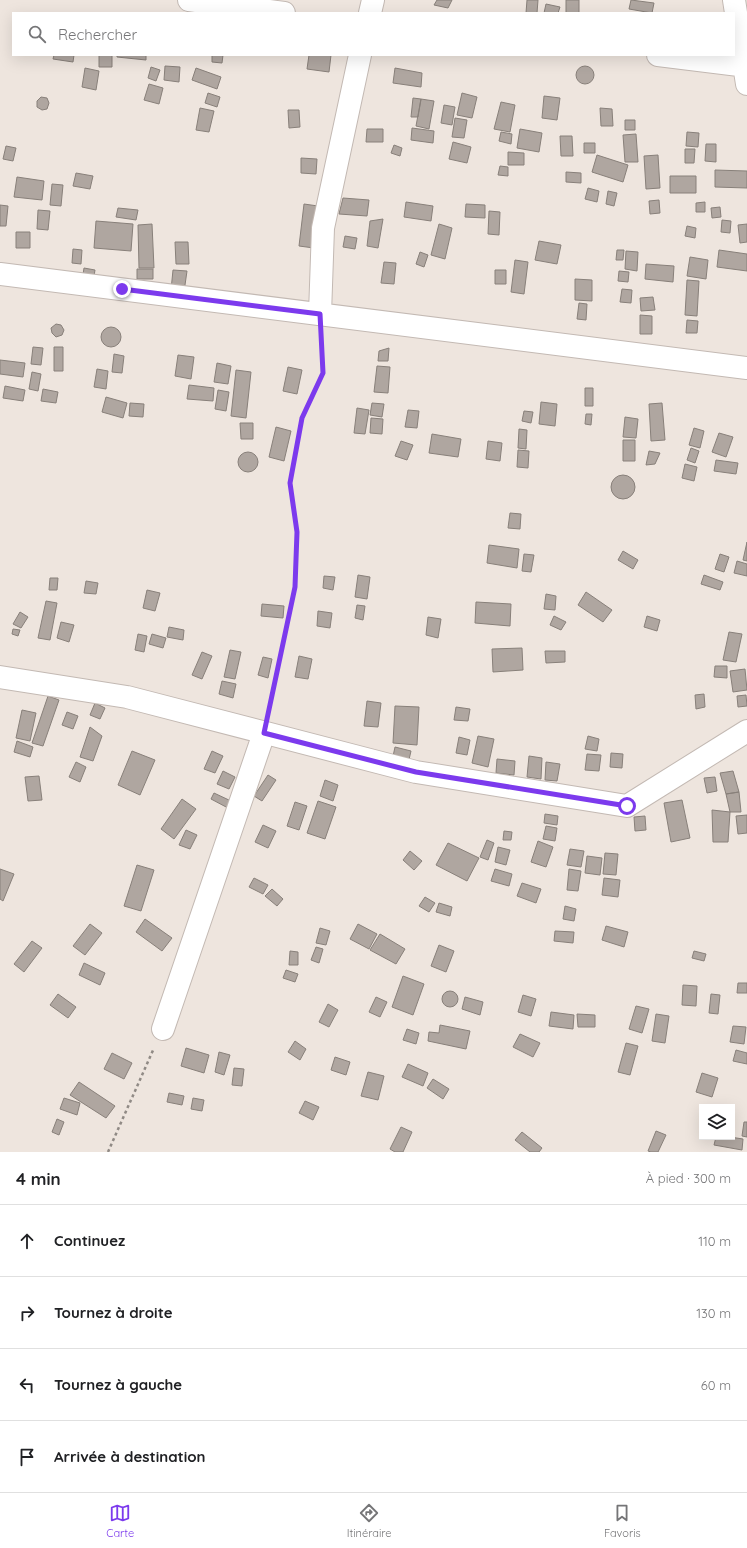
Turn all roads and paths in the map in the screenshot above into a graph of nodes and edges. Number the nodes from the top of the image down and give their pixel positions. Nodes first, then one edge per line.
1 (189, 0) edge
2 (373, 0) edge
3 (734, 0) edge
4 (277, 12) edge
5 (370, 12) edge
6 (360, 56) edge
7 (663, 56) edge
8 (746, 72) edge
9 (0, 274) edge
10 (320, 314) junction
11 (747, 368) edge
12 (0, 676) edge
13 (747, 731) edge
14 (264, 733) junction
15 (163, 1029) joint
16 (108, 1152) edge

1 - 4 street
2 - 5 street
3 - 8 street
6 - 10 street
7 - 8 street
9 - 10 street
10 - 11 street
10 - 14 path
12 - 14 street
13 - 14 street
14 - 15 street
15 - 16 path

